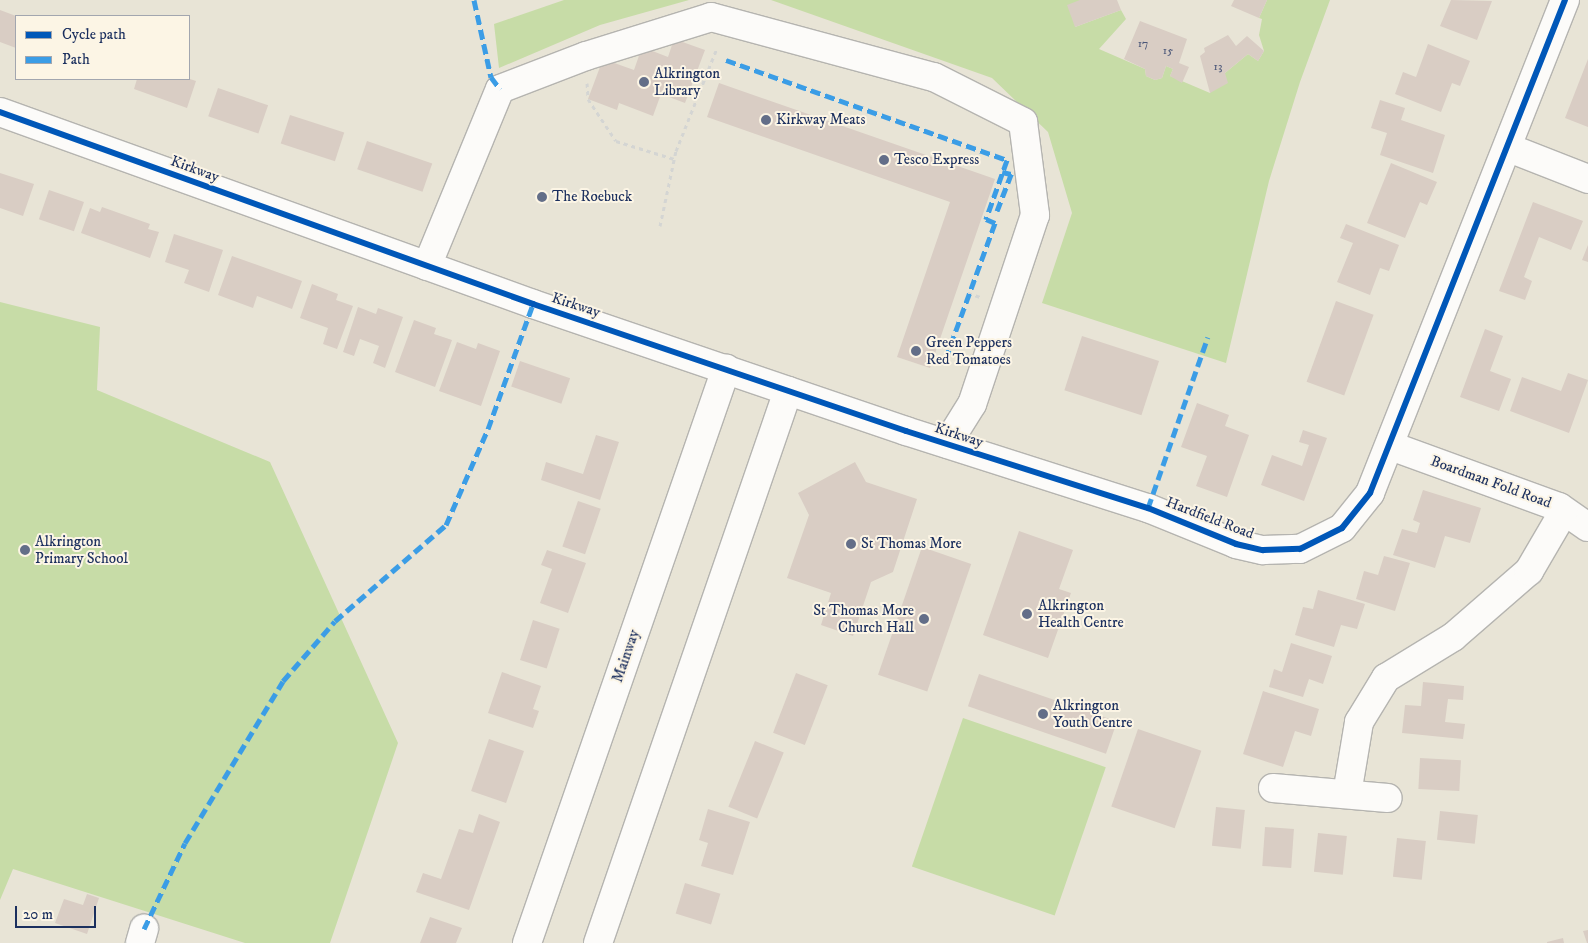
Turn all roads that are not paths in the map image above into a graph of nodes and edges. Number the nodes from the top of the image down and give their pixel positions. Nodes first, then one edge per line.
1 (1566, 0) edge
2 (0, 112) edge
3 (1509, 148) junction
4 (1588, 179) edge
5 (427, 266) junction
6 (726, 369) junction
7 (788, 391) junction
8 (947, 444) junction
9 (1391, 446) junction
10 (1148, 508) joint
11 (1564, 511) junction
12 (1588, 526) edge
13 (1273, 788) dead end
14 (1347, 794) junction
15 (1388, 798) dead end
16 (527, 943) edge
17 (598, 943) edge

1 - 3 street, Hardfield Road
2 - 5 street, Kirkway
3 - 4 street
3 - 9 street, Hardfield Road
5 - 6 street, Kirkway
5 - 8 street
6 - 7 street, Kirkway
6 - 16 street, Mainway
7 - 8 street, Kirkway
7 - 17 street
8 - 10 street, Kirkway
9 - 10 street, Hardfield Road
9 - 11 street, Boardman Fold Road
11 - 12 street, Boardman Fold Road
11 - 14 street
13 - 14 street
14 - 15 street

